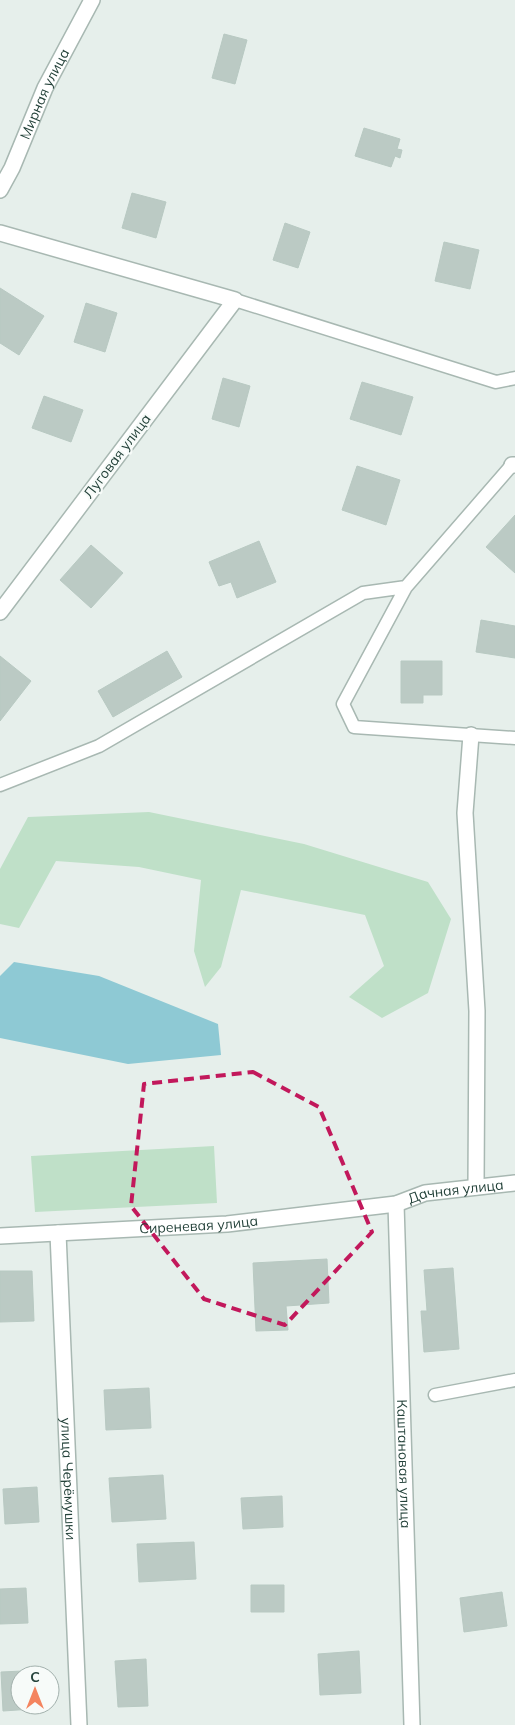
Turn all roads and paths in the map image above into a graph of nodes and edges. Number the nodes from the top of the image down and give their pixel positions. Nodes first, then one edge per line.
1 (92, 0) edge
2 (0, 190) edge
3 (0, 233) edge
4 (235, 300) junction
5 (515, 378) edge
6 (514, 465) edge
7 (406, 587) junction
8 (0, 612) edge
9 (471, 734) junction
10 (515, 738) edge
11 (0, 784) edge
12 (515, 1183) edge
13 (476, 1187) junction
14 (396, 1204) junction
15 (58, 1233) junction
16 (0, 1236) edge
17 (515, 1380) edge
18 (435, 1395) dead end
19 (79, 1725) edge
20 (412, 1725) edge

1 - 2 street, Мирная улица
3 - 4 street
4 - 5 lane
4 - 8 street, Луговая улица
6 - 7 lane
7 - 9 lane
7 - 11 lane
9 - 10 lane
9 - 13 street
12 - 13 street, Дачная улица
13 - 14 street, Дачная улица
14 - 15 street, Сиреневая улица
14 - 20 street, Каштановая улица
15 - 16 street, Сиреневая улица
15 - 19 street, улица Черёмушки
17 - 18 lane

